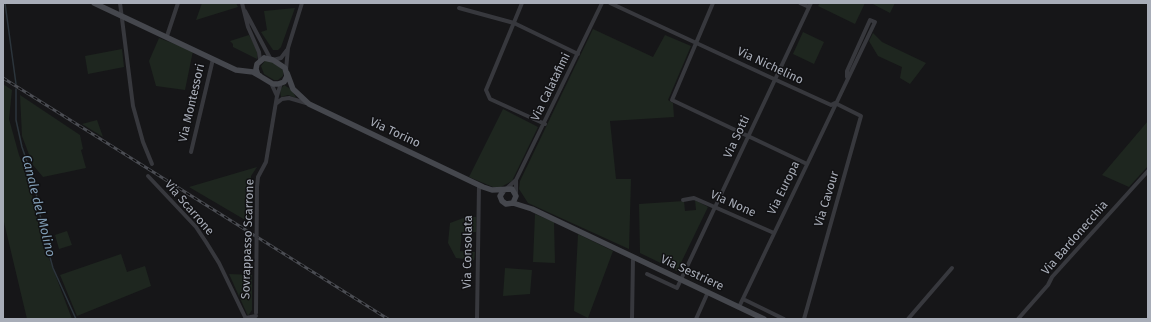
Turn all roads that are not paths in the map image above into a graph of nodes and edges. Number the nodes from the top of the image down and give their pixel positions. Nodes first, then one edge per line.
1 (94, 3) edge
2 (120, 3) edge
3 (178, 3) edge
4 (302, 3) edge
5 (522, 3) edge
6 (602, 3) edge
7 (610, 3) edge
8 (713, 3) edge
9 (800, 3) edge
10 (242, 4) edge
11 (810, 5) edge
12 (459, 8) dead end
13 (122, 16) junction
14 (514, 23) junction
15 (166, 36) junction
16 (696, 42) junction
17 (288, 48) junction
18 (578, 54) junction
19 (213, 59) junction
20 (272, 59) junction
21 (258, 62) junction
22 (244, 70) junction
23 (287, 72) junction
24 (260, 76) junction
25 (847, 77) junction
26 (774, 79) junction
27 (271, 83) junction
28 (282, 83) junction
29 (293, 89) junction
30 (277, 96) junction
31 (277, 103) junction
32 (306, 103) junction
33 (835, 103) junction
34 (545, 124) junction
35 (748, 136) junction
36 (191, 152) dead end
37 (152, 164) dead end
38 (807, 164) junction
39 (1148, 171) edge
40 (148, 176) dead end
41 (516, 180) junction
42 (479, 185) junction
43 (505, 189) junction
44 (492, 190) junction
45 (516, 194) junction
46 (500, 199) junction
47 (683, 200) dead end
48 (513, 203) junction
49 (527, 207) junction
50 (715, 207) junction
51 (774, 233) junction
52 (610, 247) joint
53 (633, 258) junction
54 (952, 268) dead end
55 (647, 274) dead end
56 (681, 280) junction
57 (708, 292) junction
58 (743, 299) junction
59 (739, 307) junction
60 (256, 316) edge
61 (246, 318) edge
62 (803, 318) edge
63 (477, 319) edge
64 (632, 319) edge
65 (696, 319) edge
66 (764, 319) edge
67 (784, 319) edge
68 (908, 319) edge
69 (1018, 319) edge

1 - 13 main road
2 - 13 street
3 - 15 street
4 - 17 street
5 - 14 street
6 - 18 street, Via Calatafimi
7 - 16 street, Via Nichelino
8 - 16 street
9 - 11 street
10 - 20 street
10 - 21 street
11 - 26 street, Via Sotti
12 - 14 street
13 - 15 main road
13 - 37 street
14 - 18 street
14 - 34 street
15 - 19 main road
16 - 26 street, Via Nichelino
16 - 35 street
17 - 20 street
17 - 23 street
18 - 34 street, Via Calatafimi
19 - 22 main road
19 - 36 street, Via Montessori
20 - 21 main road
20 - 23 main road
21 - 22 main road
21 - 24 main road
22 - 24 main road
23 - 28 main road
23 - 29 main road
24 - 27 main road
25 - 25 street, Via Europa
25 - 33 street, Via Europa
26 - 33 street, Via Nichelino
26 - 35 street, Via Sotti
27 - 28 main road
27 - 30 street
28 - 29 main road
28 - 30 street
29 - 32 main road, Via Torino
30 - 31 street, Sovrappasso Scarrone
31 - 32 street
31 - 60 street, Sovrappasso Scarrone, bridge
32 - 42 main road, Via Torino
33 - 38 street, Via Europa
33 - 62 street, Via Cavour
34 - 41 street, Via Calatafimi
35 - 38 street
35 - 50 street, Via Sotti
38 - 51 street, Via Europa
39 - 69 street, Via Bardonecchia
40 - 61 street, Via Scarrone
41 - 43 street, Via Calatafimi
41 - 45 street, Via Calatafimi
42 - 44 main road, Via Torino
42 - 63 street, Via Consolata
43 - 44 main road, Via Torino
43 - 45 main road, Via Torino
43 - 46 main road
44 - 46 main road, Via Torino
45 - 48 main road
45 - 49 main road, Via Torino
46 - 48 main road, Via Torino
47 - 50 street, Via None
48 - 49 main road, Via Torino
49 - 52 main road, Via Torino
50 - 51 street, Via None
50 - 56 street, Via Sotti
51 - 58 street, Via Europa
52 - 53 main road, Via Sestriere
53 - 56 main road, Via Sestriere
53 - 64 street
54 - 68 street
55 - 56 street
56 - 57 main road, Via Sestriere
57 - 59 main road, Via Sestriere
57 - 65 street
58 - 59 street, Via Europa
58 - 67 street
59 - 66 main road, Via Sestriere
60 - 61 street

